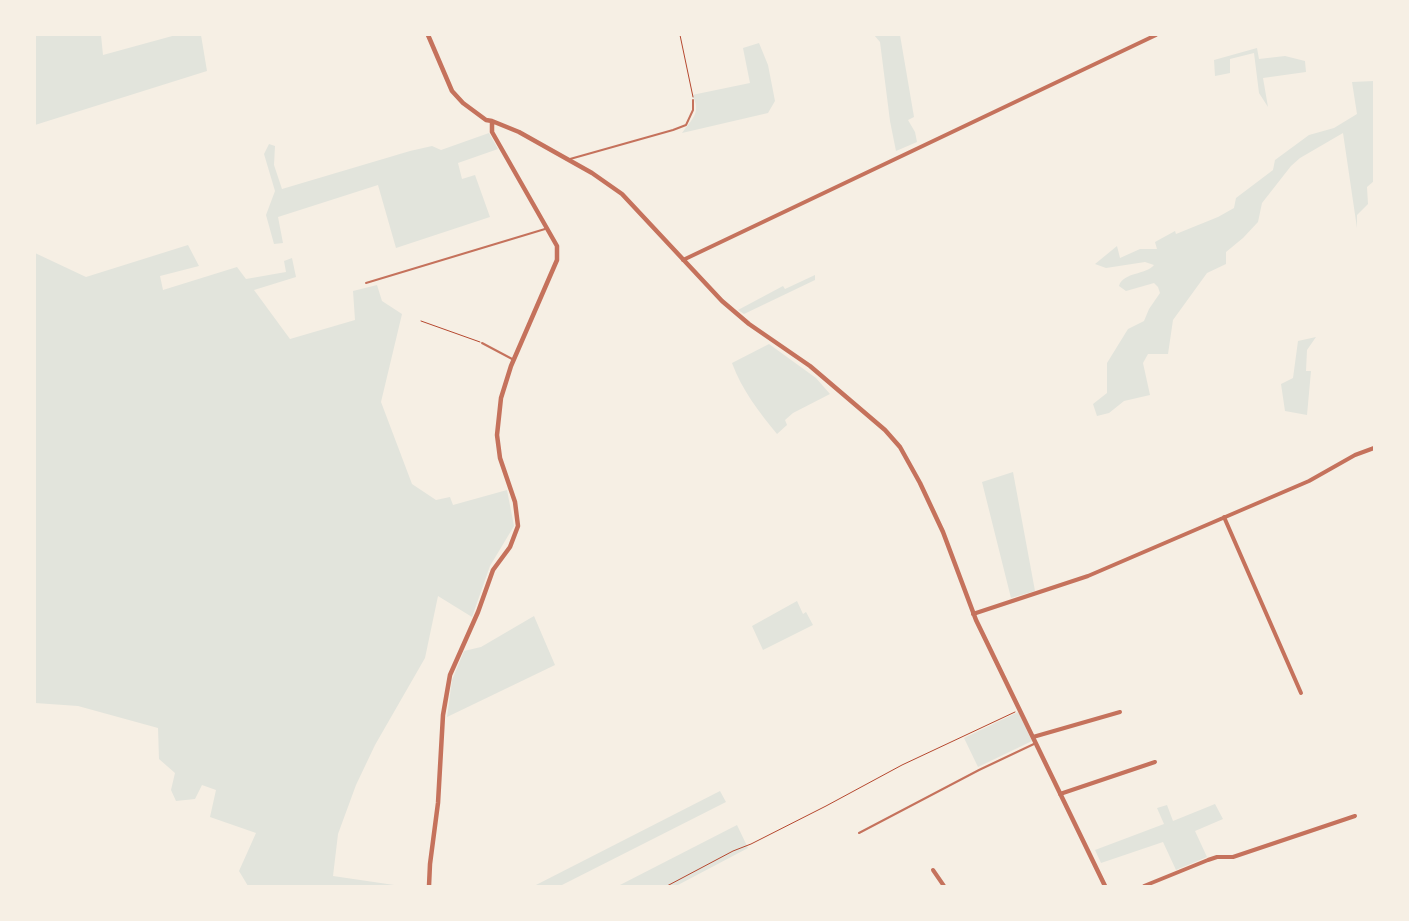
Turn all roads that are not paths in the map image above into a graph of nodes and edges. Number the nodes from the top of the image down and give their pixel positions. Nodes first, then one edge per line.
1 (428, 35) edge
2 (1156, 35) edge
3 (694, 100) road end
4 (492, 121) junction
5 (567, 160) junction
6 (547, 228) junction
7 (684, 260) junction
8 (366, 283) dead end
9 (482, 343) road end
10 (514, 360) junction
11 (1374, 448) edge
12 (1224, 517) junction
13 (973, 614) junction
14 (1301, 694) dead end
15 (1120, 712) dead end
16 (1033, 737) junction
17 (1036, 743) junction
18 (1155, 762) dead end
19 (1060, 794) junction
20 (1355, 816) dead end
21 (859, 833) dead end
22 (934, 870) dead end
23 (429, 886) edge
24 (944, 886) edge
25 (1105, 886) edge
26 (1144, 886) edge

1 - 4 street
2 - 7 street
3 - 5 lane
4 - 5 street
4 - 6 street
5 - 7 street
6 - 8 lane
6 - 10 street
7 - 13 street
9 - 10 lane
10 - 23 street
11 - 12 street
12 - 13 street
12 - 14 street
13 - 16 street
15 - 16 street
16 - 17 street
17 - 19 street
17 - 21 lane
18 - 19 street
19 - 25 street
20 - 26 street
22 - 24 street

